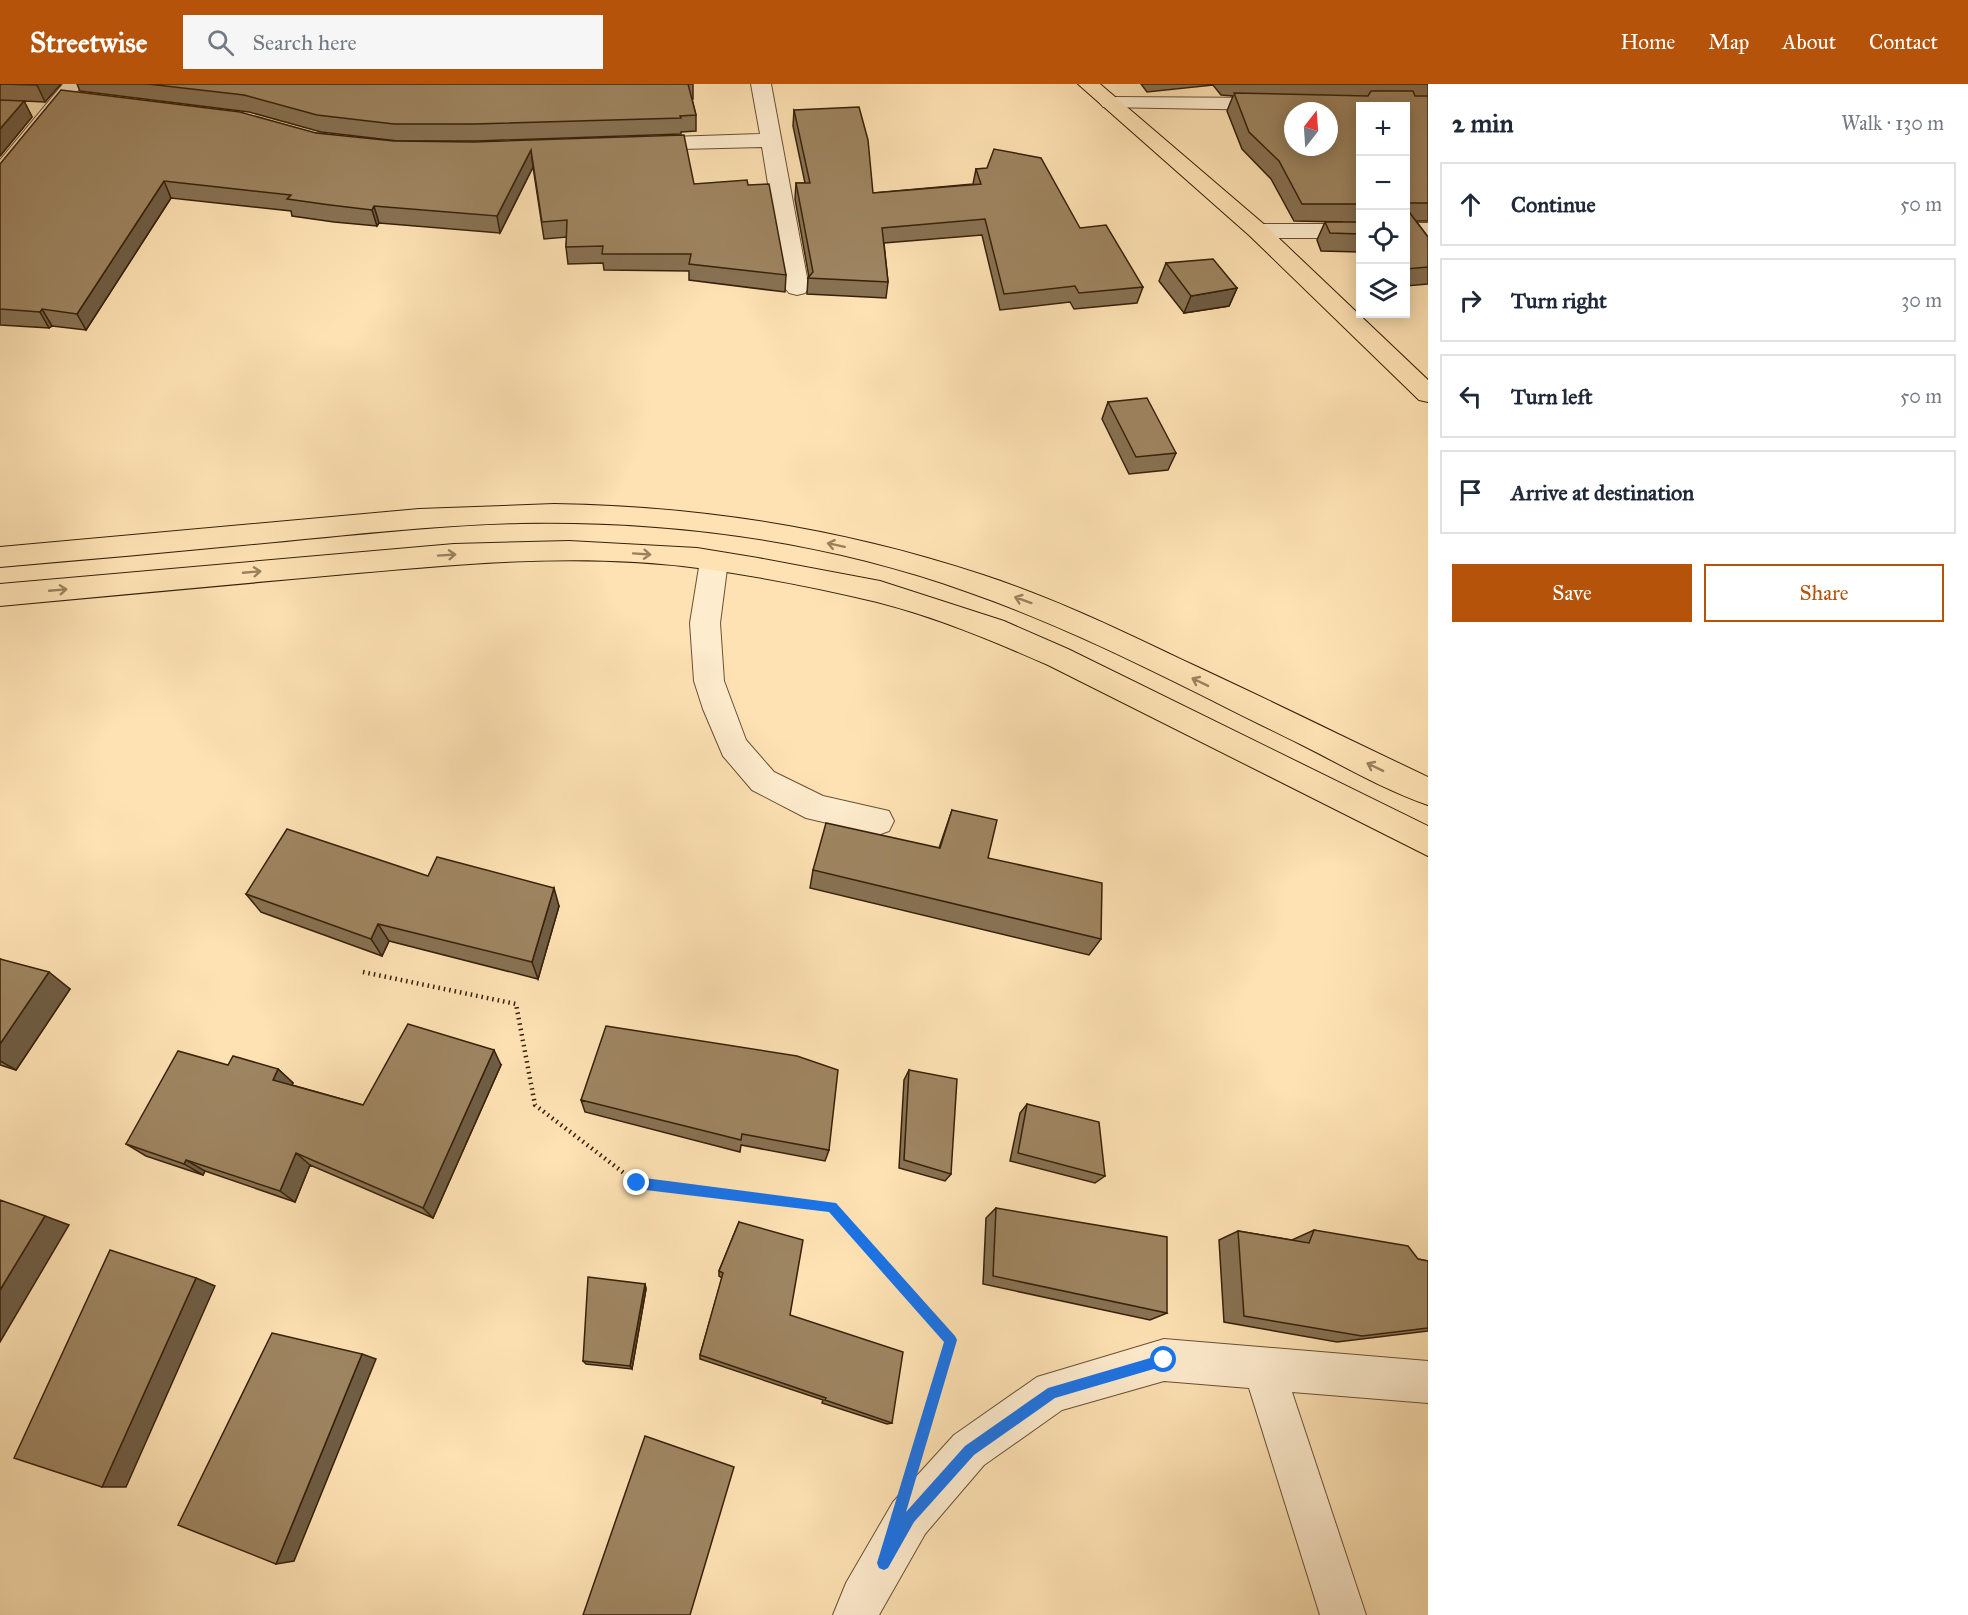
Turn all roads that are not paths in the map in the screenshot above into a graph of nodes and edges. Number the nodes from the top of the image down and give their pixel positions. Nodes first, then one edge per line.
1 (760, 84) edge
2 (1088, 84) edge
3 (61, 100) edge
4 (1110, 103) junction
5 (1284, 104) edge
6 (771, 140) junction
7 (620, 145) edge
8 (0, 174) edge
9 (1428, 230) edge
10 (1258, 231) junction
11 (1356, 231) edge
12 (1410, 231) edge
13 (797, 288) dead end
14 (1428, 394) edge
15 (0, 557) edge
16 (714, 561) junction
17 (0, 595) edge
18 (1428, 792) edge
19 (878, 821) dead end
20 (1428, 842) edge
21 (1264, 1368) junction
22 (1428, 1382) edge
23 (856, 1615) edge
24 (1343, 1615) edge

1 - 6 street
2 - 4 main road
3 - 8 street
4 - 5 street
4 - 10 main road
6 - 7 street
6 - 13 street
9 - 12 street
10 - 11 street
10 - 14 main road
18 -> 15 main road
17 -> 16 main road
16 - 19 street
16 - 20 main road
21 - 22 street
21 - 23 street
21 - 24 street

